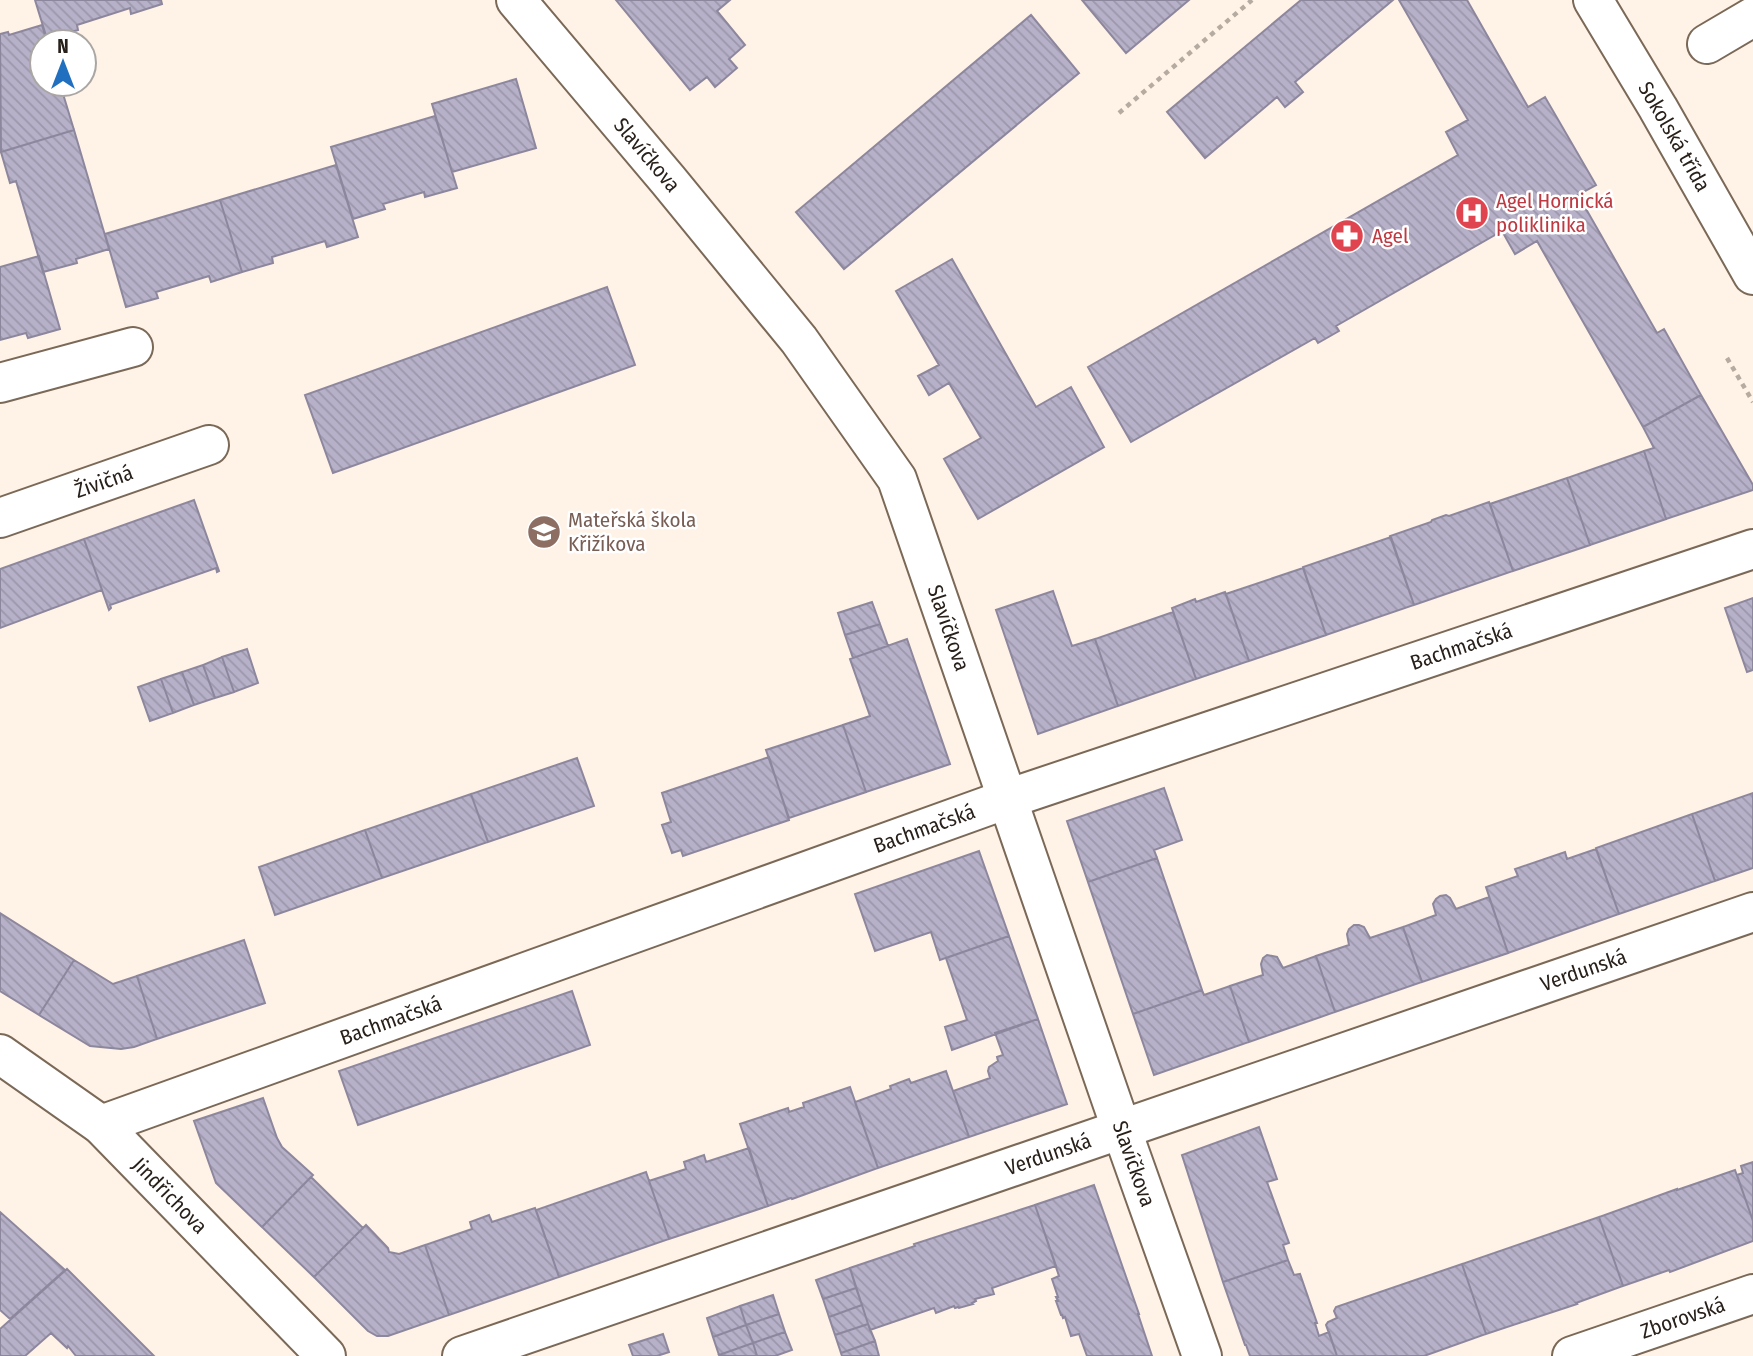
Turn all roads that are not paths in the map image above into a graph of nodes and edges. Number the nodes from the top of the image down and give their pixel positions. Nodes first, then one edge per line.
1 (516, 0) edge
2 (1592, 0) edge
3 (1753, 17) edge
4 (1707, 44) dead end
5 (1753, 275) edge
6 (132, 347) dead end
7 (0, 383) edge
8 (209, 445) dead end
9 (0, 518) edge
10 (1753, 549) edge
11 (1007, 799) junction
12 (1753, 912) edge
13 (0, 1054) edge
14 (101, 1125) junction
15 (1121, 1128) junction
16 (1753, 1294) edge
17 (326, 1356) edge
18 (462, 1356) edge
19 (1202, 1356) edge
20 (1572, 1356) edge

1 - 11 street, Slavíčkova
2 - 5 street, Sokolská třída
3 - 4 street
6 - 7 street
8 - 9 street, Živičná
10 - 11 street, Bachmačská
11 - 14 street, Bachmačská
11 - 15 street, Slavíčkova
12 - 15 street, Verdunská
13 - 14 street, Jindřichova
14 - 17 street, Jindřichova
15 - 18 street, Verdunská
15 - 19 street, Slavíčkova
16 - 20 street, Zborovská

